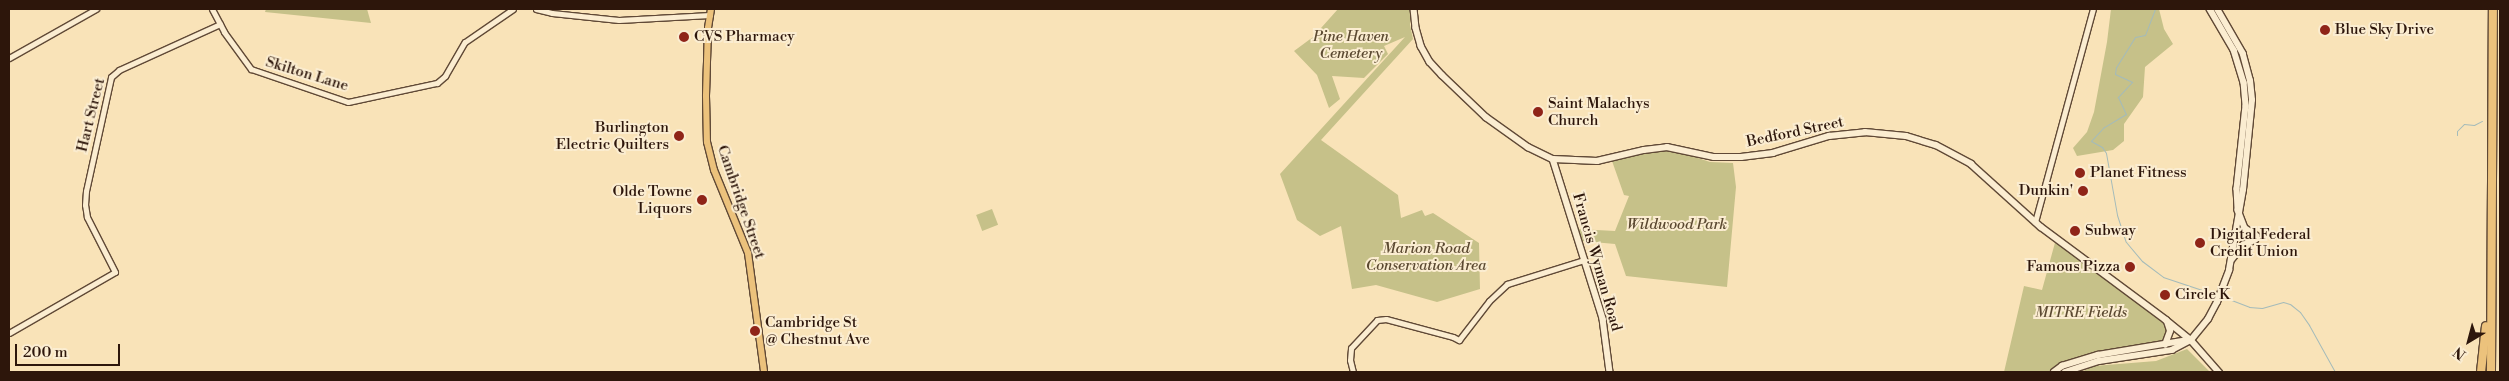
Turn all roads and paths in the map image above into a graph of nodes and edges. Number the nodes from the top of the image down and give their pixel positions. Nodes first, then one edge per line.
1 (96, 9) edge
2 (212, 9) edge
3 (513, 9) edge
4 (536, 9) edge
5 (1414, 9) edge
6 (2093, 9) edge
7 (2210, 9) edge
8 (2217, 9) edge
9 (2493, 9) edge
10 (710, 12) edge
11 (220, 24) junction
12 (9, 58) edge
13 (1553, 160) junction
14 (2238, 210) junction
15 (2035, 222) junction
16 (1584, 260) junction
17 (2230, 261) junction
18 (2491, 282) junction
19 (2166, 320) junction
20 (9, 333) edge
21 (2190, 340) junction
22 (2165, 345) junction
23 (764, 372) edge
24 (1353, 372) edge
25 (1610, 372) edge
26 (2054, 372) edge
27 (2065, 372) edge
28 (2220, 372) edge
29 (2481, 372) edge
30 (2491, 372) edge

1 - 12 street
2 - 11 street, Skilton Lane
3 - 11 street, Skilton Lane
4 - 10 street
5 - 13 main road, Bedford Street
6 - 15 street
7 - 14 main road
8 - 14 main road
9 - 18 highway
10 - 23 main road, Cambridge Street
11 - 20 street, Hart Street
13 - 15 main road, Bedford Street
13 - 16 main road, Francis Wyman Road
14 - 17 main road
14 - 17 main road
15 - 19 main road, Bedford Street
16 - 24 street
16 - 25 main road, Francis Wyman Road
17 - 21 main road
18 - 29 highway
18 - 30 highway
19 - 21 main road, Bedford Street
19 - 22 main road
21 - 22 main road
21 - 27 main road
21 - 28 main road, Bedford Street
22 - 26 main road

